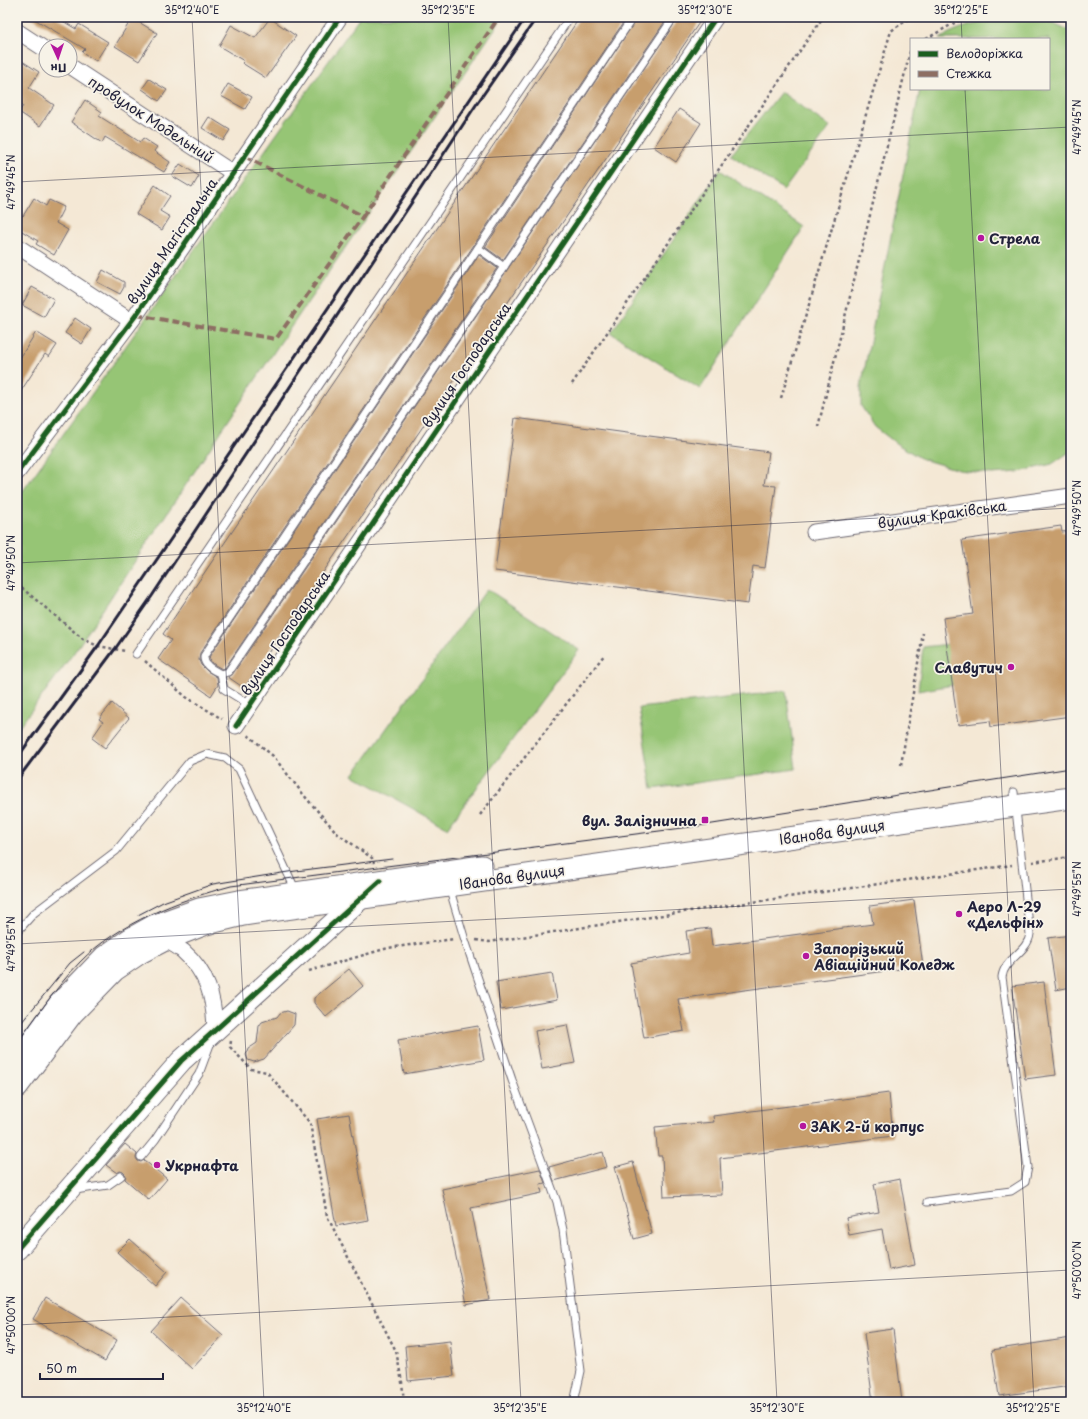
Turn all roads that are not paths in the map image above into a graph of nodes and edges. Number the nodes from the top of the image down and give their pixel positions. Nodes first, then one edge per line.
1 (570, 17) edge
2 (633, 17) edge
3 (674, 17) edge
4 (716, 17) edge
5 (333, 20) edge
6 (17, 31) edge
7 (38, 45) edge
8 (78, 71) edge
9 (233, 173) junction
10 (17, 246) edge
11 (478, 248) junction
12 (504, 267) junction
13 (131, 321) junction
14 (17, 473) edge
15 (1071, 496) edge
16 (814, 532) dead end
17 (136, 654) road end
18 (221, 674) junction
19 (250, 705) junction
20 (236, 726) road end
21 (1071, 784) edge
22 (1071, 798) edge
23 (1015, 799) junction
24 (447, 879) junction
25 (380, 881) junction
26 (296, 892) junction
27 (360, 899) junction
28 (17, 932) edge
29 (165, 940) junction
30 (223, 1035) junction
31 (17, 1062) edge
32 (17, 1087) edge
33 (141, 1157) dead end
34 (121, 1176) dead end
35 (69, 1191) junction
36 (928, 1202) dead end
37 (17, 1249) edge
38 (573, 1402) edge

1 - 17 lane
2 - 11 lane
3 - 12 lane
4 - 19 street, вулиця Господарська
5 - 9 street, вулиця Магістральна
6 - 7 street
8 - 9 street, провулок Модельний
9 - 13 street, вулиця Магістральна
10 - 13 street
11 - 12 lane
11 - 18 lane
12 - 18 lane
13 - 14 street, вулиця Магістральна
15 - 16 street, вулиця Краківська
18 - 19 lane
19 - 20 street, вулиця Господарська
21 - 23 main road, Іванова вулиця
22 - 23 main road, Іванова вулиця
23 - 24 main road, Іванова вулиця
23 - 36 lane
24 - 25 main road, Іванова вулиця
24 - 27 main road, Іванова вулиця
24 - 38 lane
25 - 26 main road, Іванова вулиця
25 - 27 street
26 - 28 lane
26 - 31 main road, Іванова вулиця
27 - 29 main road, Іванова вулиця
27 - 30 main road
29 - 30 street
29 - 32 main road, Іванова вулиця
30 - 33 lane
30 - 35 main road
34 - 35 lane
35 - 37 main road

